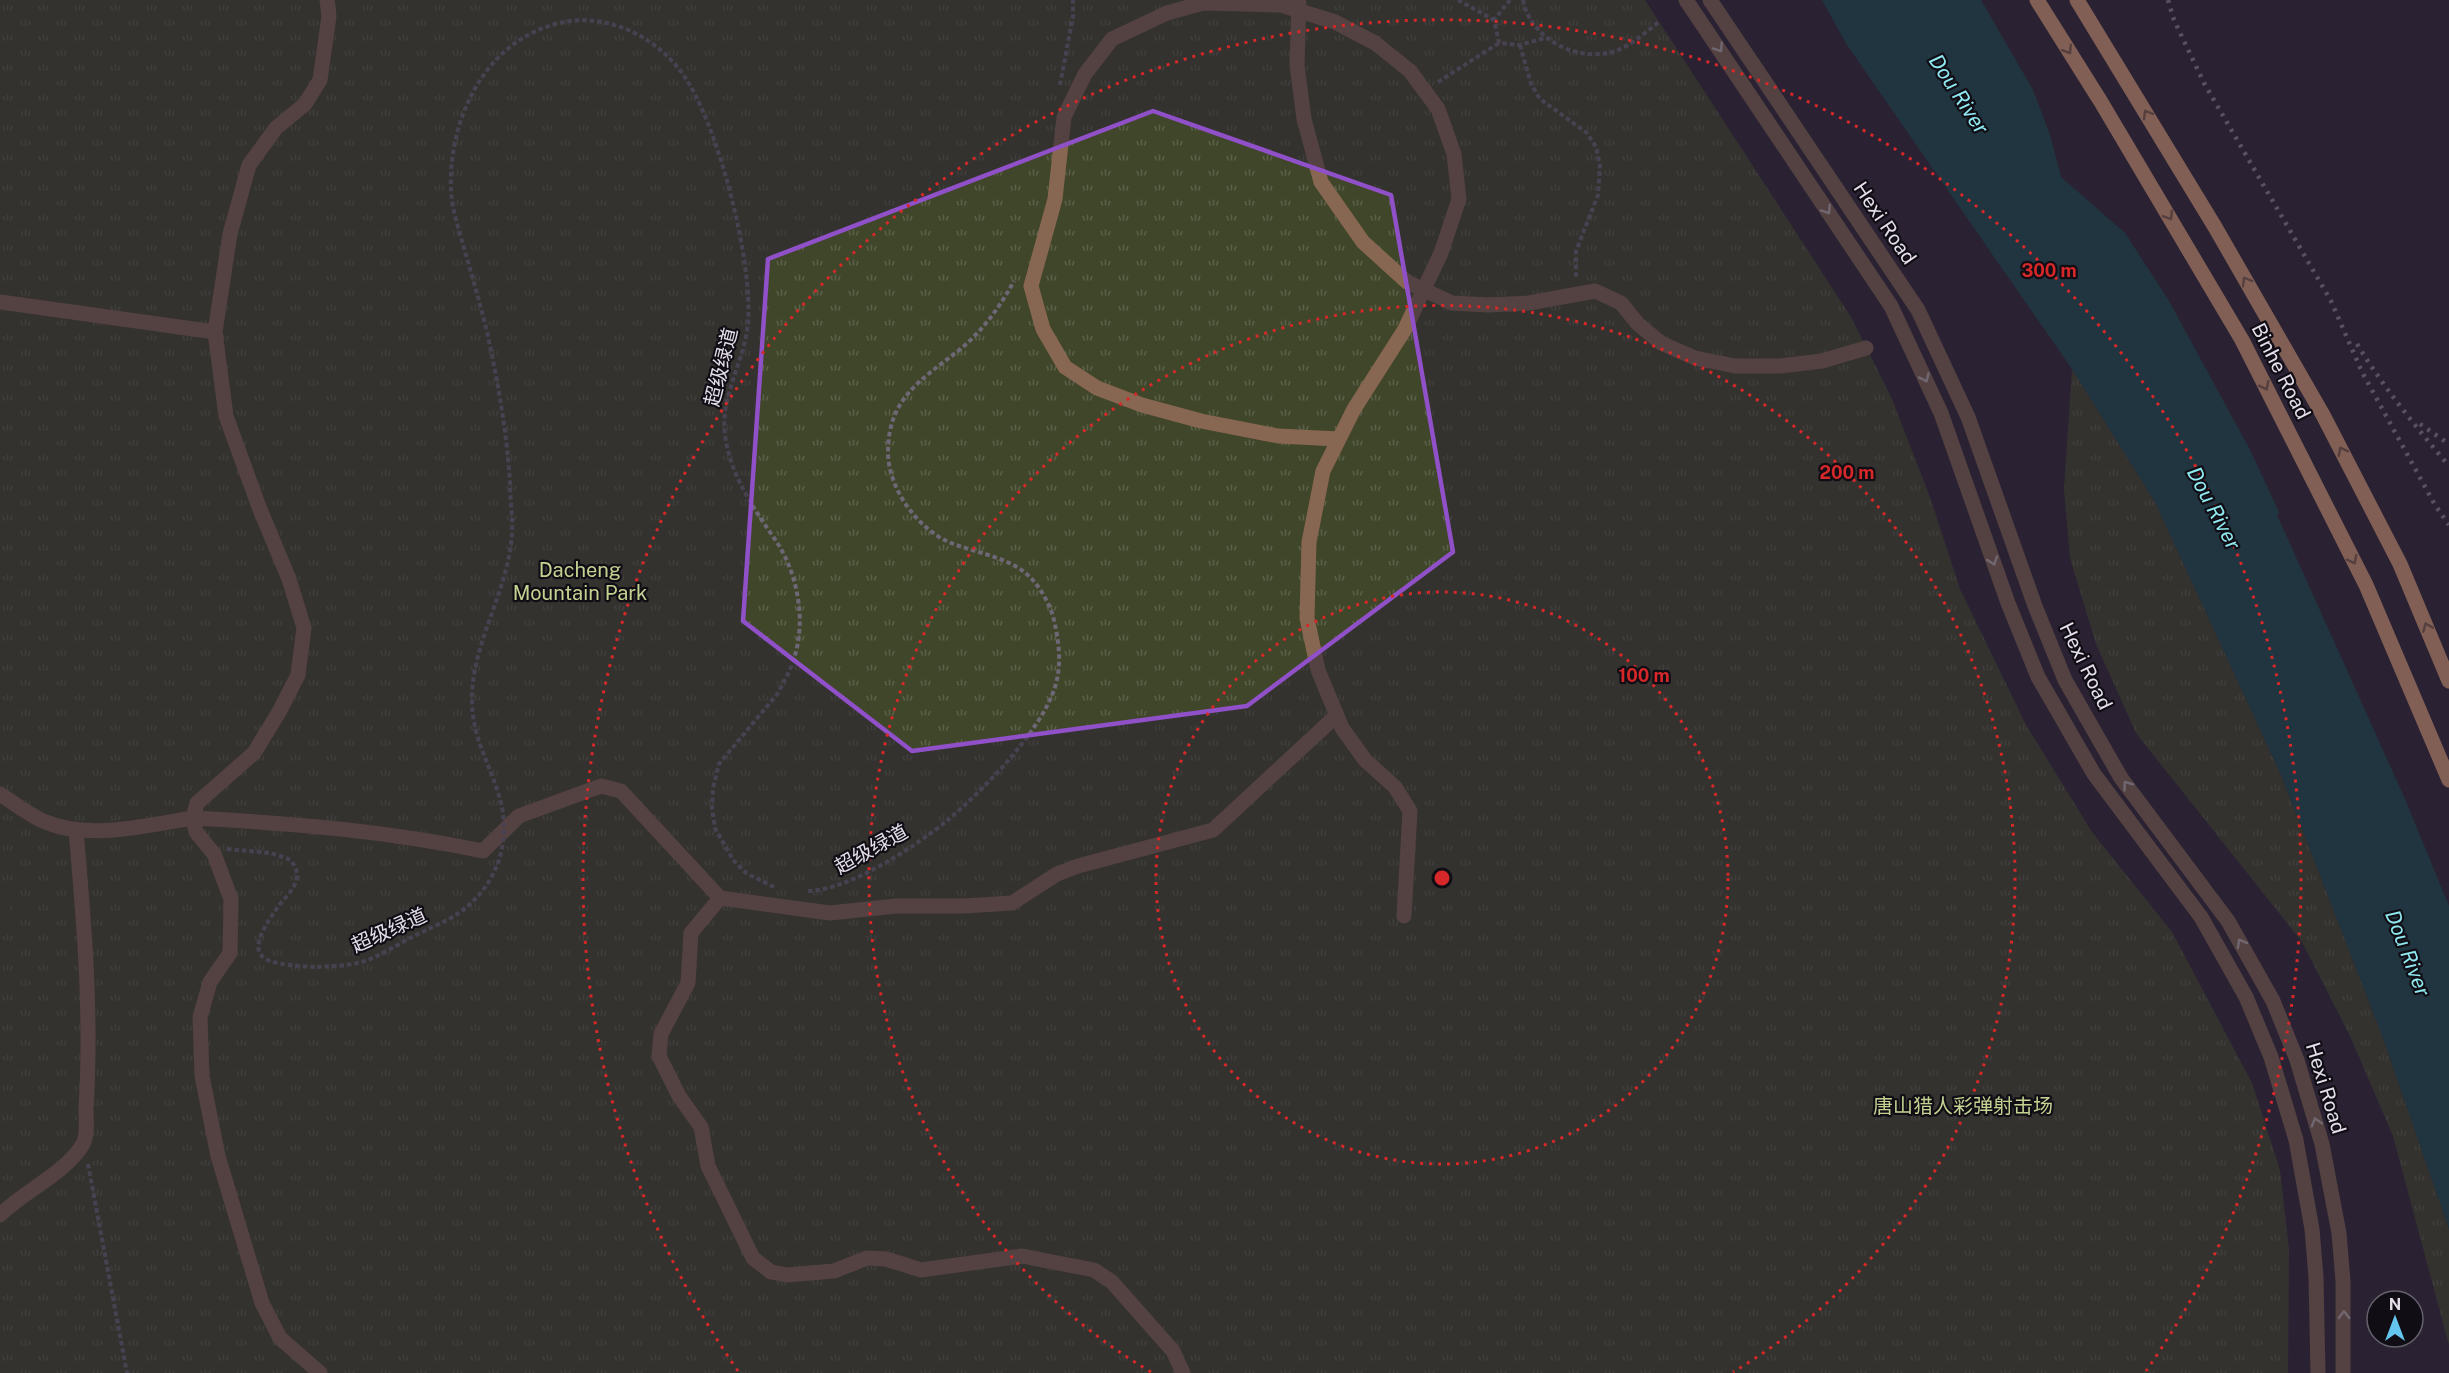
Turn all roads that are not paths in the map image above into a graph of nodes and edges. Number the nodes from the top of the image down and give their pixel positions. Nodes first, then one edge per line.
1 (327, 0) edge
2 (1299, 0) edge
3 (1686, 0) edge
4 (1710, 0) edge
5 (2037, 0) edge
6 (2077, 0) edge
7 (0, 302) edge
8 (214, 332) junction
9 (1866, 348) dead end
10 (1340, 439) junction
11 (2449, 681) edge
12 (1337, 715) junction
13 (2449, 780) edge
14 (0, 794) edge
15 (193, 818) junction
16 (76, 830) junction
17 (720, 898) junction
18 (1404, 916) dead end
19 (0, 1215) edge
20 (320, 1373) edge
21 (1183, 1373) edge
22 (2318, 1373) edge
23 (2343, 1373) edge

1 - 8 street
2 - 9 street
3 -> 22 street, Hexi Road
23 -> 4 street, Hexi Road
5 -> 13 main road, Binhe Road
11 -> 6 main road, Binhe Road
7 - 8 street
8 - 15 street
10 - 10 street
10 - 12 street
12 - 17 street
12 - 18 street
14 - 16 street
15 - 16 street
15 - 17 street
15 - 20 street
16 - 19 street
17 - 21 street

